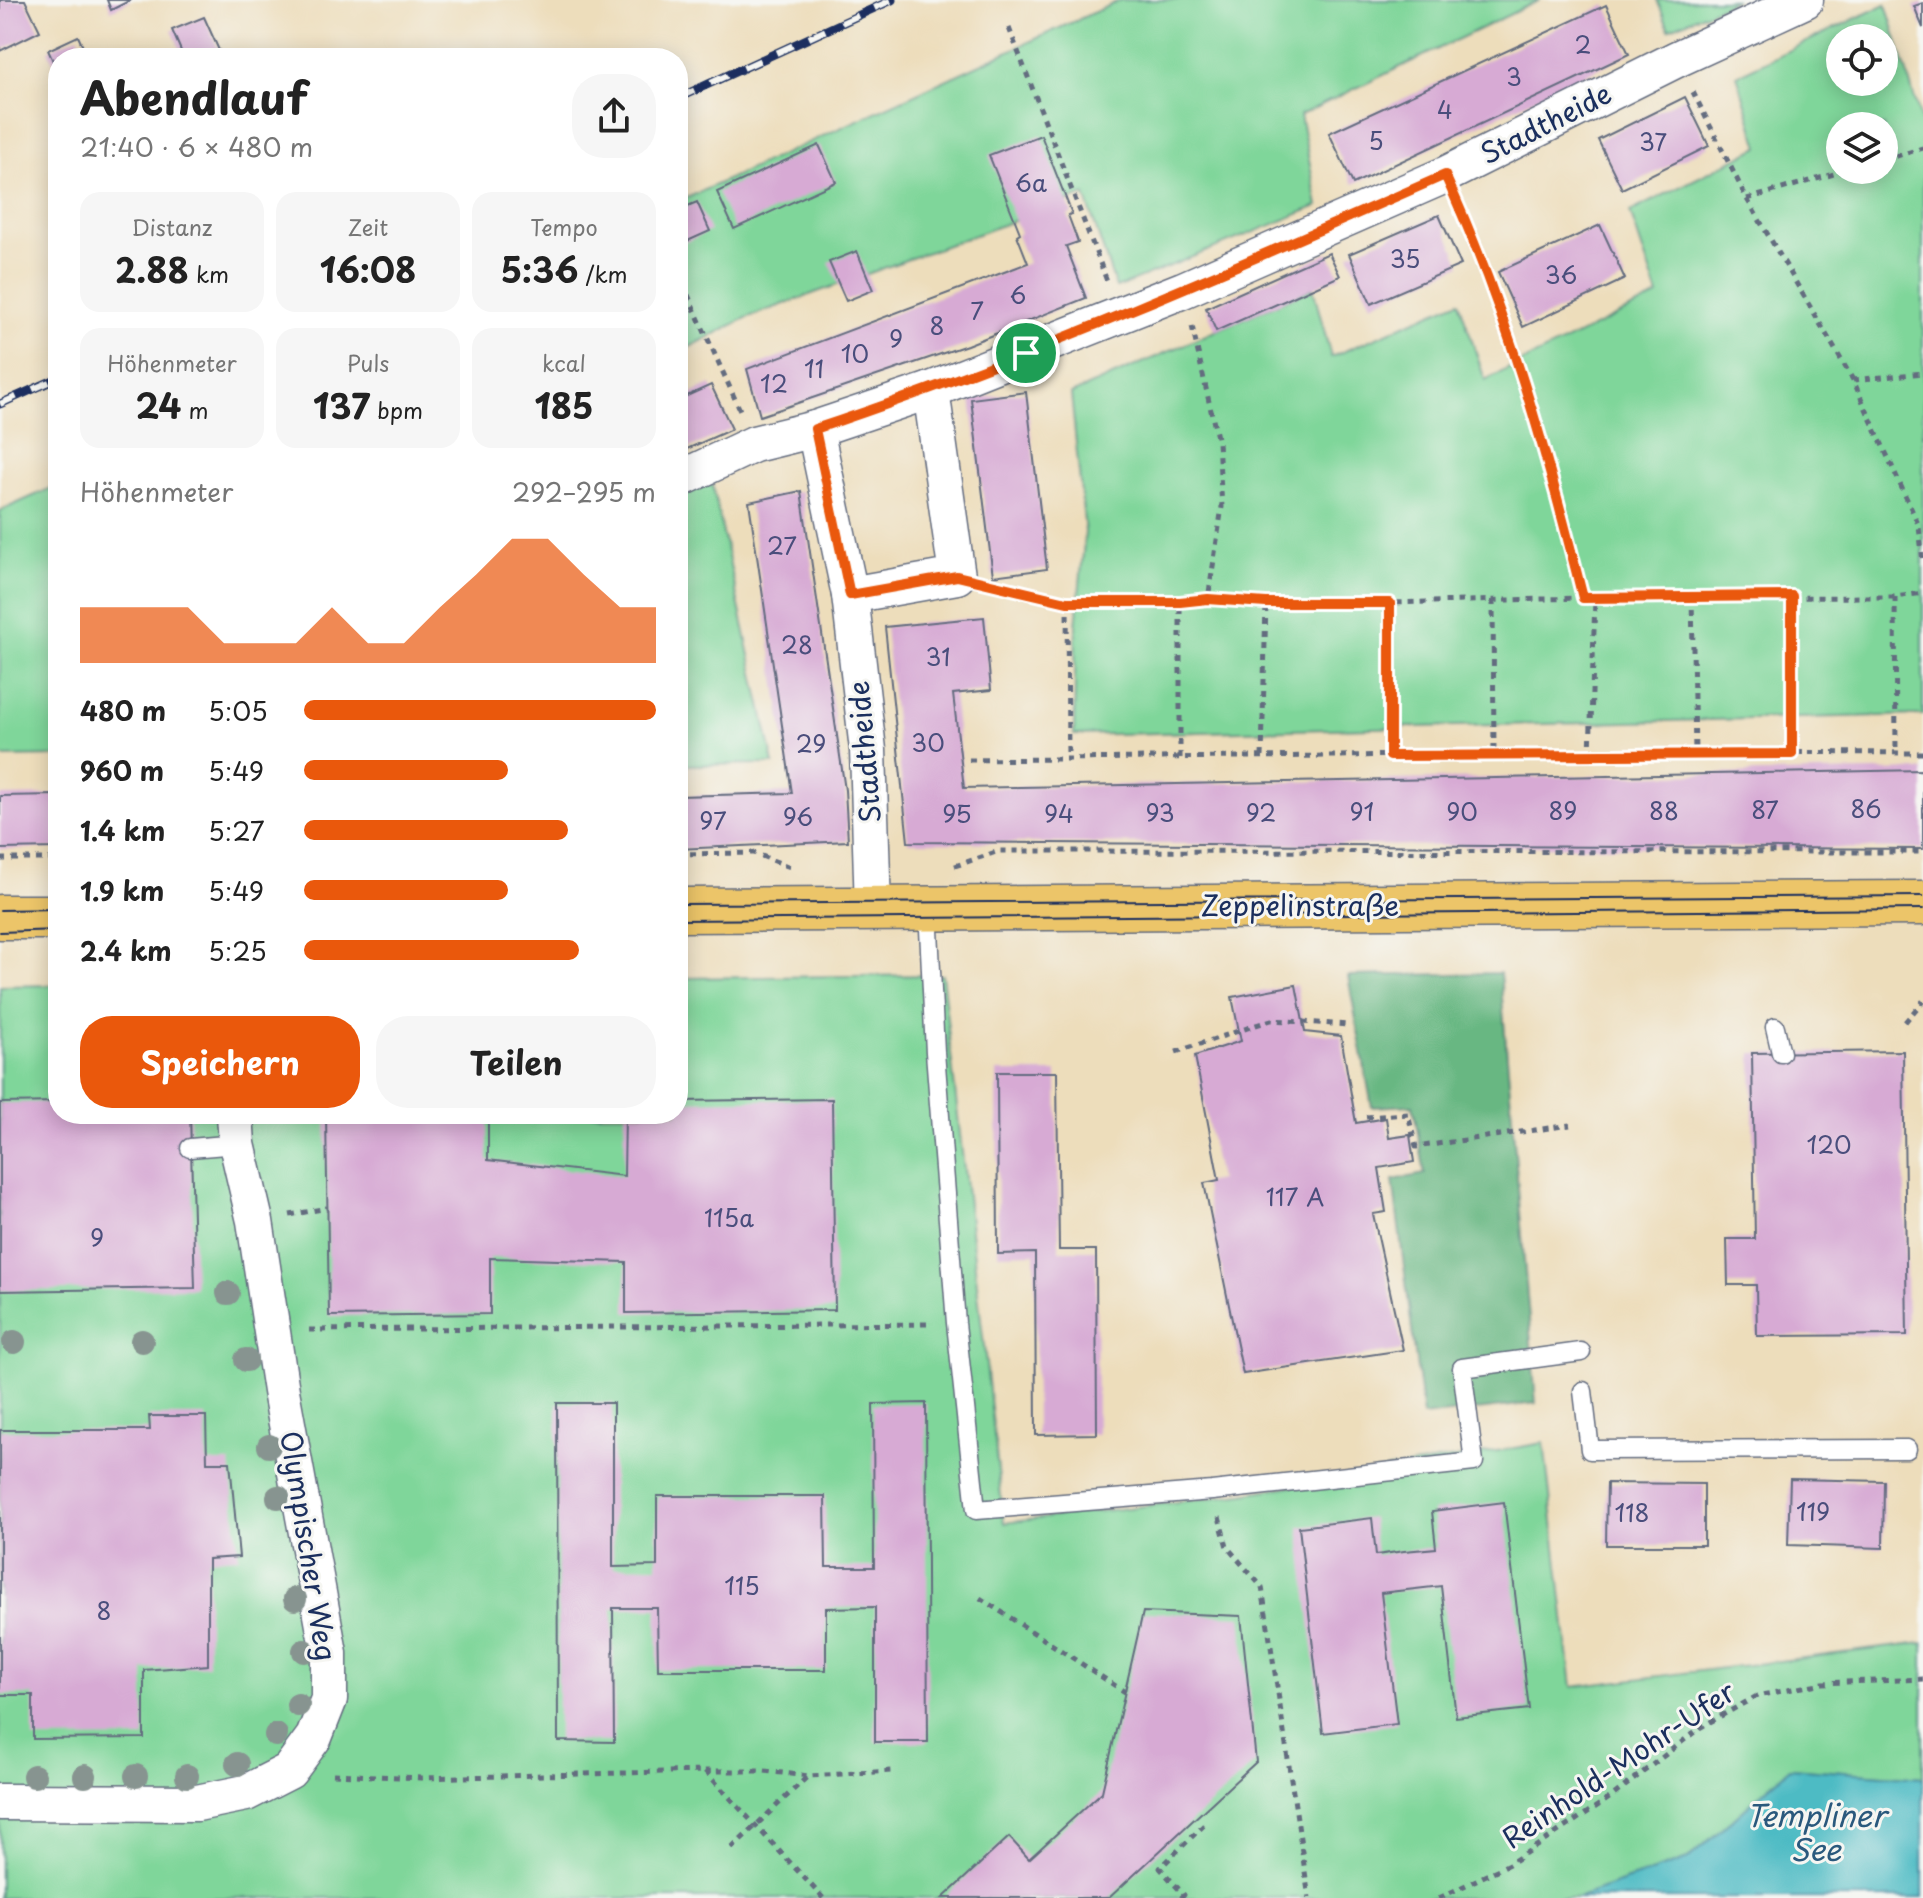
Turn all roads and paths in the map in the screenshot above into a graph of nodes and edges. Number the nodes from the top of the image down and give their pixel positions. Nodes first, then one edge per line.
1 (1805, 0) edge
2 (1009, 28) dead end
3 (1677, 59) junction
4 (1923, 148) edge
5 (1898, 156) edge
6 (1445, 175) junction
7 (1826, 176) edge
8 (1747, 199) junction
9 (1183, 290) junction
10 (688, 296) edge
11 (1120, 316) junction
12 (1923, 373) edge
13 (1853, 380) junction
14 (931, 390) junction
15 (815, 429) junction
16 (754, 444) junction
17 (688, 475) edge
18 (1923, 563) edge
19 (957, 576) junction
20 (1923, 593) edge
21 (850, 595) junction
22 (1792, 596) junction
23 (1692, 597) junction
24 (1895, 597) junction
25 (1583, 598) junction
26 (1595, 598) junction
27 (1208, 599) junction
28 (1493, 600) junction
29 (1067, 602) junction
30 (1180, 602) junction
31 (1266, 603) junction
32 (1390, 603) junction
33 (1695, 752) junction
34 (1896, 753) junction
35 (1923, 753) edge
36 (1792, 754) junction
37 (1494, 755) junction
38 (1590, 755) junction
39 (1390, 756) junction
40 (1262, 757) junction
41 (1180, 758) junction
42 (1068, 759) junction
43 (969, 760) dead end
44 (999, 851) dead end
45 (1923, 852) edge
46 (754, 853) dead end
47 (688, 854) edge
48 (0, 859) edge
49 (48, 859) edge
50 (1923, 903) edge
51 (873, 909) junction
52 (928, 909) junction
53 (688, 910) edge
54 (0, 917) edge
55 (48, 917) edge
56 (1923, 1001) edge
57 (1905, 1022) dead end
58 (1350, 1025) dead end
59 (1775, 1027) dead end
60 (1176, 1052) dead end
61 (1781, 1053) dead end
62 (1366, 1117) dead end
63 (1570, 1125) dead end
64 (236, 1129) edge
65 (190, 1148) dead end
66 (956, 1323) junction
67 (272, 1330) junction
68 (1581, 1352) dead end
69 (1583, 1391) dead end
70 (1907, 1449) dead end
71 (1212, 1491) junction
72 (980, 1598) dead end
73 (1923, 1679) edge
74 (1125, 1692) dead end
75 (289, 1771) junction
76 (705, 1771) junction
77 (891, 1771) dead end
78 (809, 1776) junction
79 (0, 1802) edge
80 (1204, 1825) dead end
81 (756, 1826) junction
82 (732, 1848) dead end
83 (1184, 1897) edge
84 (823, 1898) edge
85 (1309, 1898) edge
86 (1439, 1898) edge

1 - 3 street, Stadtheide
2 - 11 path
3 - 6 street, Stadtheide
3 - 8 path
4 - 5 path
6 - 9 street, Stadtheide
6 - 25 path
7 - 8 path
8 - 13 path
9 - 11 street, Stadtheide
9 - 27 path
10 - 16 path
11 - 14 street, Stadtheide
12 - 13 path
13 - 18 path
14 - 15 street, Stadtheide
14 - 19 street
15 - 16 street, Stadtheide
15 - 21 street, Stadtheide
16 - 17 street, Stadtheide
19 - 21 street
19 - 29 path
20 - 24 path
21 - 51 street, Stadtheide
22 - 23 path
22 - 24 path
22 - 36 path
23 - 26 path
23 - 33 path
24 - 34 path
25 - 26 path
25 - 28 path
26 - 38 path
27 - 30 path
27 - 31 path
28 - 32 path
28 - 37 path
29 - 30 path
29 - 42 path
30 - 41 path
31 - 32 path
31 - 40 path
32 - 39 path
33 - 36 path
33 - 38 path
34 - 35 path
34 - 36 path
37 - 38 path
37 - 39 path
39 - 40 path
40 - 41 path
41 - 42 path
42 - 43 path
44 - 45 path
46 - 47 path
48 - 49 path
50 - 52 main road, Zeppelinstraße
51 - 52 main road, Zeppelinstraße
51 - 53 main road, Zeppelinstraße
52 - 66 lane
54 - 55 main road
56 - 57 path
58 - 60 path
59 - 61 lane
62 - 63 path
64 - 65 lane
64 - 67 street, Olympischer Weg
66 - 67 path
66 - 71 lane
67 - 75 street, Olympischer Weg
68 - 71 lane
69 - 70 lane
71 - 85 path
72 - 74 path
73 - 86 path, Reinhold-Mohr-Ufer
75 - 76 path
75 - 79 street, Olympischer Weg
76 - 78 path
76 - 81 path
77 - 78 path
78 - 81 path
80 - 83 path
81 - 82 path
81 - 84 path

